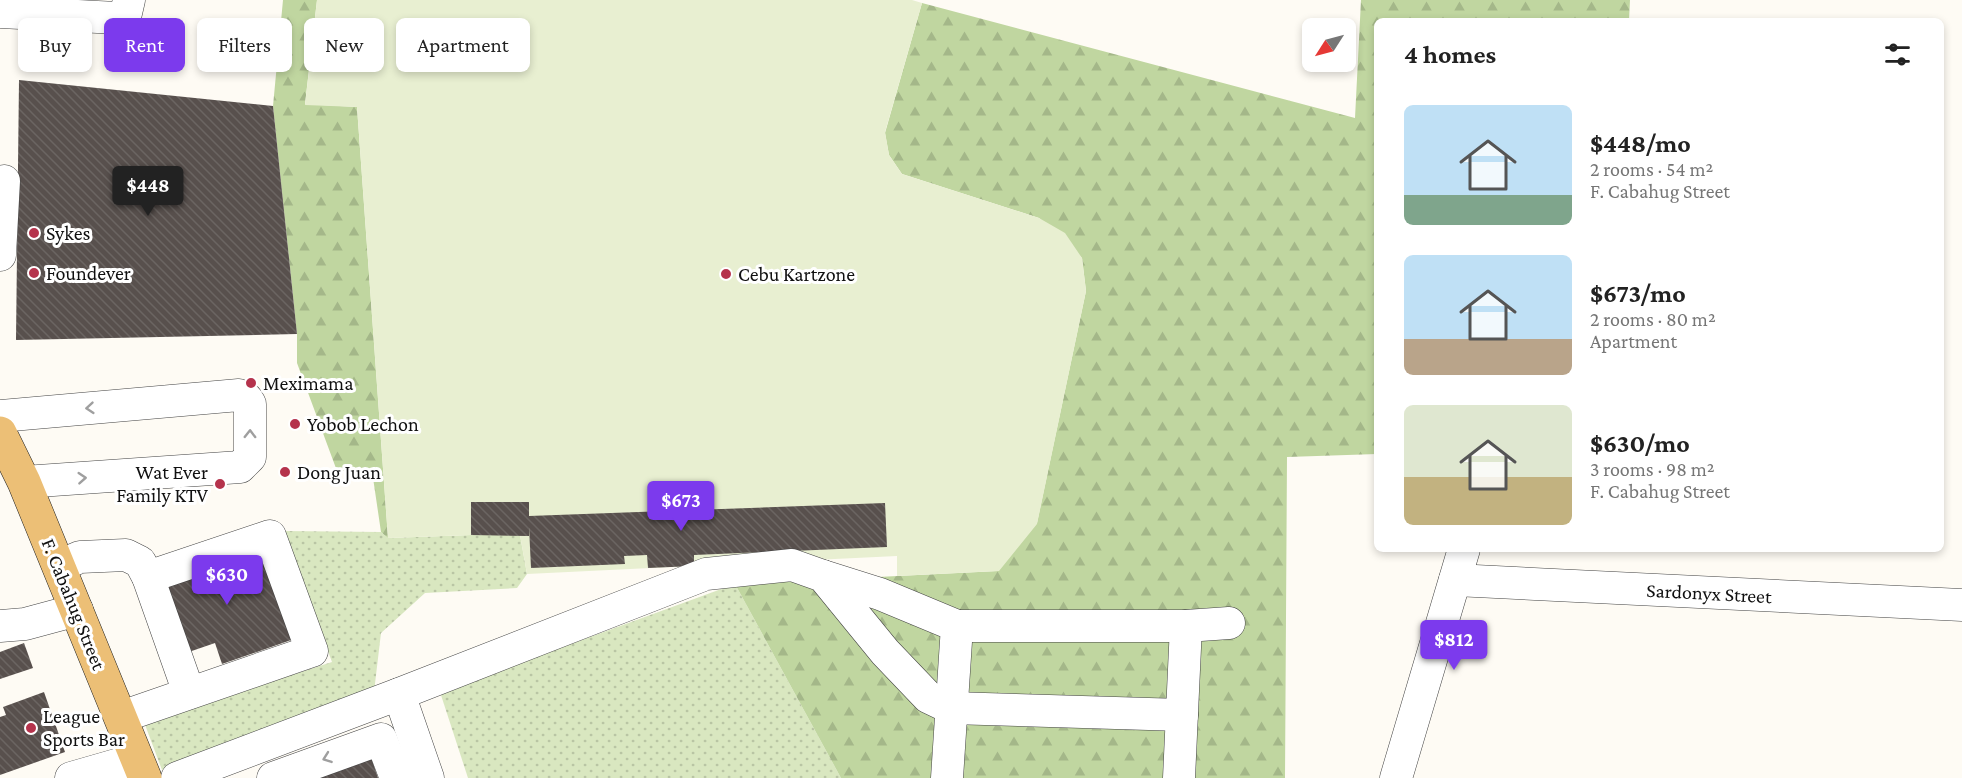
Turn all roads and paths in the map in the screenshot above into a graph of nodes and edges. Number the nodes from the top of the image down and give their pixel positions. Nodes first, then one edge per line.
1 (129, 0) edge
2 (0, 12) edge
3 (4, 182) dead end
4 (0, 255) edge
5 (0, 416) edge
6 (0, 433) edge
7 (24, 482) junction
8 (1463, 552) edge
9 (58, 566) junction
10 (823, 576) junction
11 (148, 577) junction
12 (1455, 580) junction
13 (1962, 605) edge
14 (77, 610) junction
15 (1229, 623) dead end
16 (0, 626) edge
17 (957, 626) junction
18 (1186, 626) junction
19 (189, 693) junction
20 (399, 694) junction
21 (951, 708) junction
22 (1182, 715) junction
23 (121, 717) junction
24 (141, 769) edge
25 (71, 778) edge
26 (177, 778) edge
27 (273, 778) edge
28 (396, 778) edge
29 (428, 778) edge
30 (947, 778) edge
31 (1179, 778) edge
32 (1396, 778) edge

1 - 2 street
3 - 4 street
7 -> 5 street
6 - 7 main road, F. Cabahug Street
7 - 9 main road, F. Cabahug Street
8 - 12 street
9 - 11 street
9 - 14 main road, F. Cabahug Street
10 - 17 street
10 - 20 street
10 - 21 street
11 - 19 street
11 - 19 street
12 - 13 street, Sardonyx Street
12 - 32 street
14 - 16 street
14 - 23 main road, F. Cabahug Street
15 - 18 street
17 - 18 street
17 - 21 street
18 - 22 street
19 - 23 street
20 - 26 street
20 - 29 street
21 - 22 street
21 - 30 street
22 - 31 street
23 - 24 main road, F. Cabahug Street
24 - 25 street
28 -> 27 street

